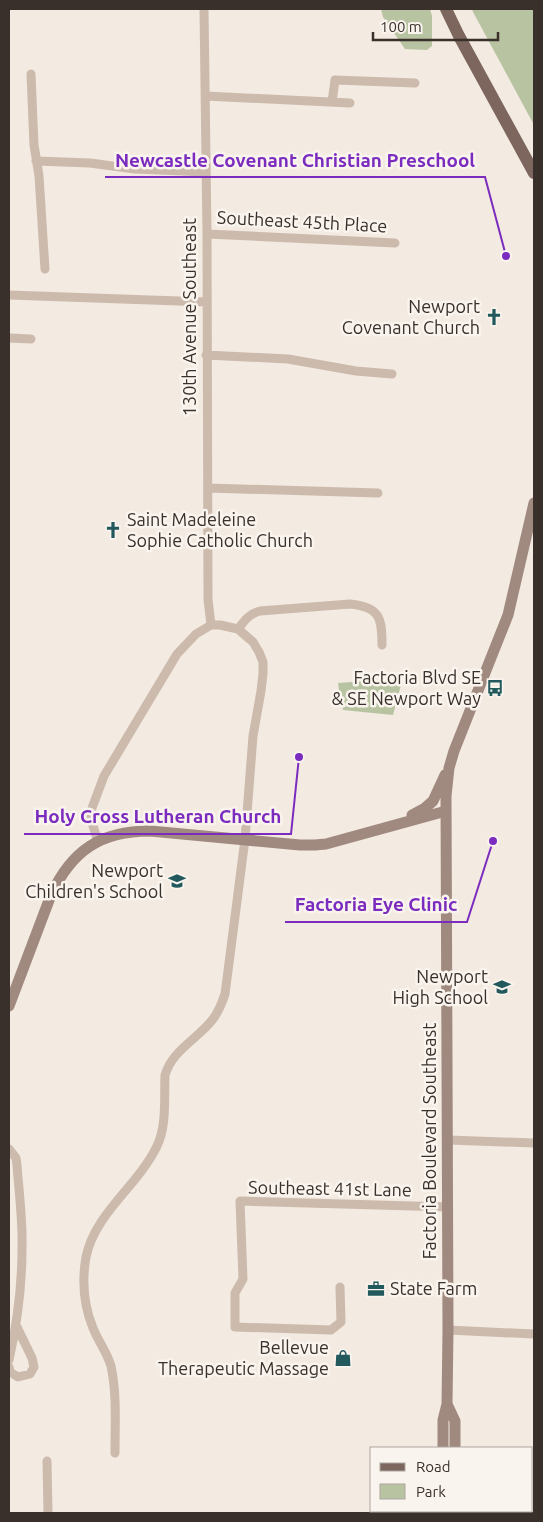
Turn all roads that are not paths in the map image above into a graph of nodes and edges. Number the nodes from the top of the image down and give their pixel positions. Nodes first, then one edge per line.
1 (204, 9) edge
2 (446, 9) edge
3 (31, 74) dead end
4 (415, 83) dead end
5 (204, 96) junction
6 (332, 102) junction
7 (350, 103) dead end
8 (36, 161) junction
9 (206, 172) junction
10 (534, 173) edge
11 (207, 234) junction
12 (395, 243) dead end
13 (45, 269) dead end
14 (9, 295) edge
15 (206, 302) junction
16 (9, 338) edge
17 (31, 339) dead end
18 (206, 355) junction
19 (392, 374) dead end
20 (208, 488) junction
21 (378, 493) dead end
22 (534, 503) edge
23 (211, 625) junction
24 (238, 629) junction
25 (382, 645) dead end
26 (449, 768) junction
27 (446, 811) junction
28 (398, 824) junction
29 (245, 839) junction
30 (98, 841) junction
31 (9, 1006) edge
32 (448, 1140) junction
33 (534, 1143) edge
34 (9, 1149) edge
35 (448, 1207) junction
36 (340, 1286) dead end
37 (16, 1325) junction
38 (448, 1330) junction
39 (534, 1334) edge
40 (9, 1360) edge
41 (9, 1367) edge
42 (447, 1404) junction
43 (443, 1447) edge
44 (455, 1447) edge
45 (115, 1453) dead end
46 (47, 1461) dead end
47 (48, 1513) edge

1 - 5 street, 130th Avenue Southeast
2 - 10 main road
3 - 8 street
4 - 6 street
5 - 6 street
5 - 9 street, 130th Avenue Southeast
6 - 7 street
8 - 9 street
8 - 13 street
9 - 11 street, 130th Avenue Southeast
11 - 12 street, Southeast 45th Place
11 - 15 street, 130th Avenue Southeast
14 - 15 street
15 - 18 street, 130th Avenue Southeast
16 - 17 street
18 - 19 street
18 - 20 street, 130th Avenue Southeast
20 - 21 street
20 - 23 street, 130th Avenue Southeast
22 - 26 main road, Factoria Boulevard Southeast
23 - 24 street
23 - 30 street
24 - 25 street
24 - 29 street
26 - 27 main road, Factoria Boulevard Southeast
26 - 28 main road
27 - 28 main road
27 - 32 main road, Factoria Boulevard Southeast
28 - 29 main road
29 - 30 main road
29 - 45 street
30 - 31 main road
32 - 33 street
32 - 35 main road, Factoria Boulevard Southeast
34 - 37 street
35 - 36 street, Southeast 41st Lane
35 - 38 main road, Factoria Boulevard Southeast
37 - 40 street
37 - 41 street
38 - 39 street
38 - 42 main road, Factoria Boulevard Southeast
42 - 43 main road, Factoria Boulevard Southeast
42 - 44 main road, Factoria Boulevard Southeast
46 - 47 street

